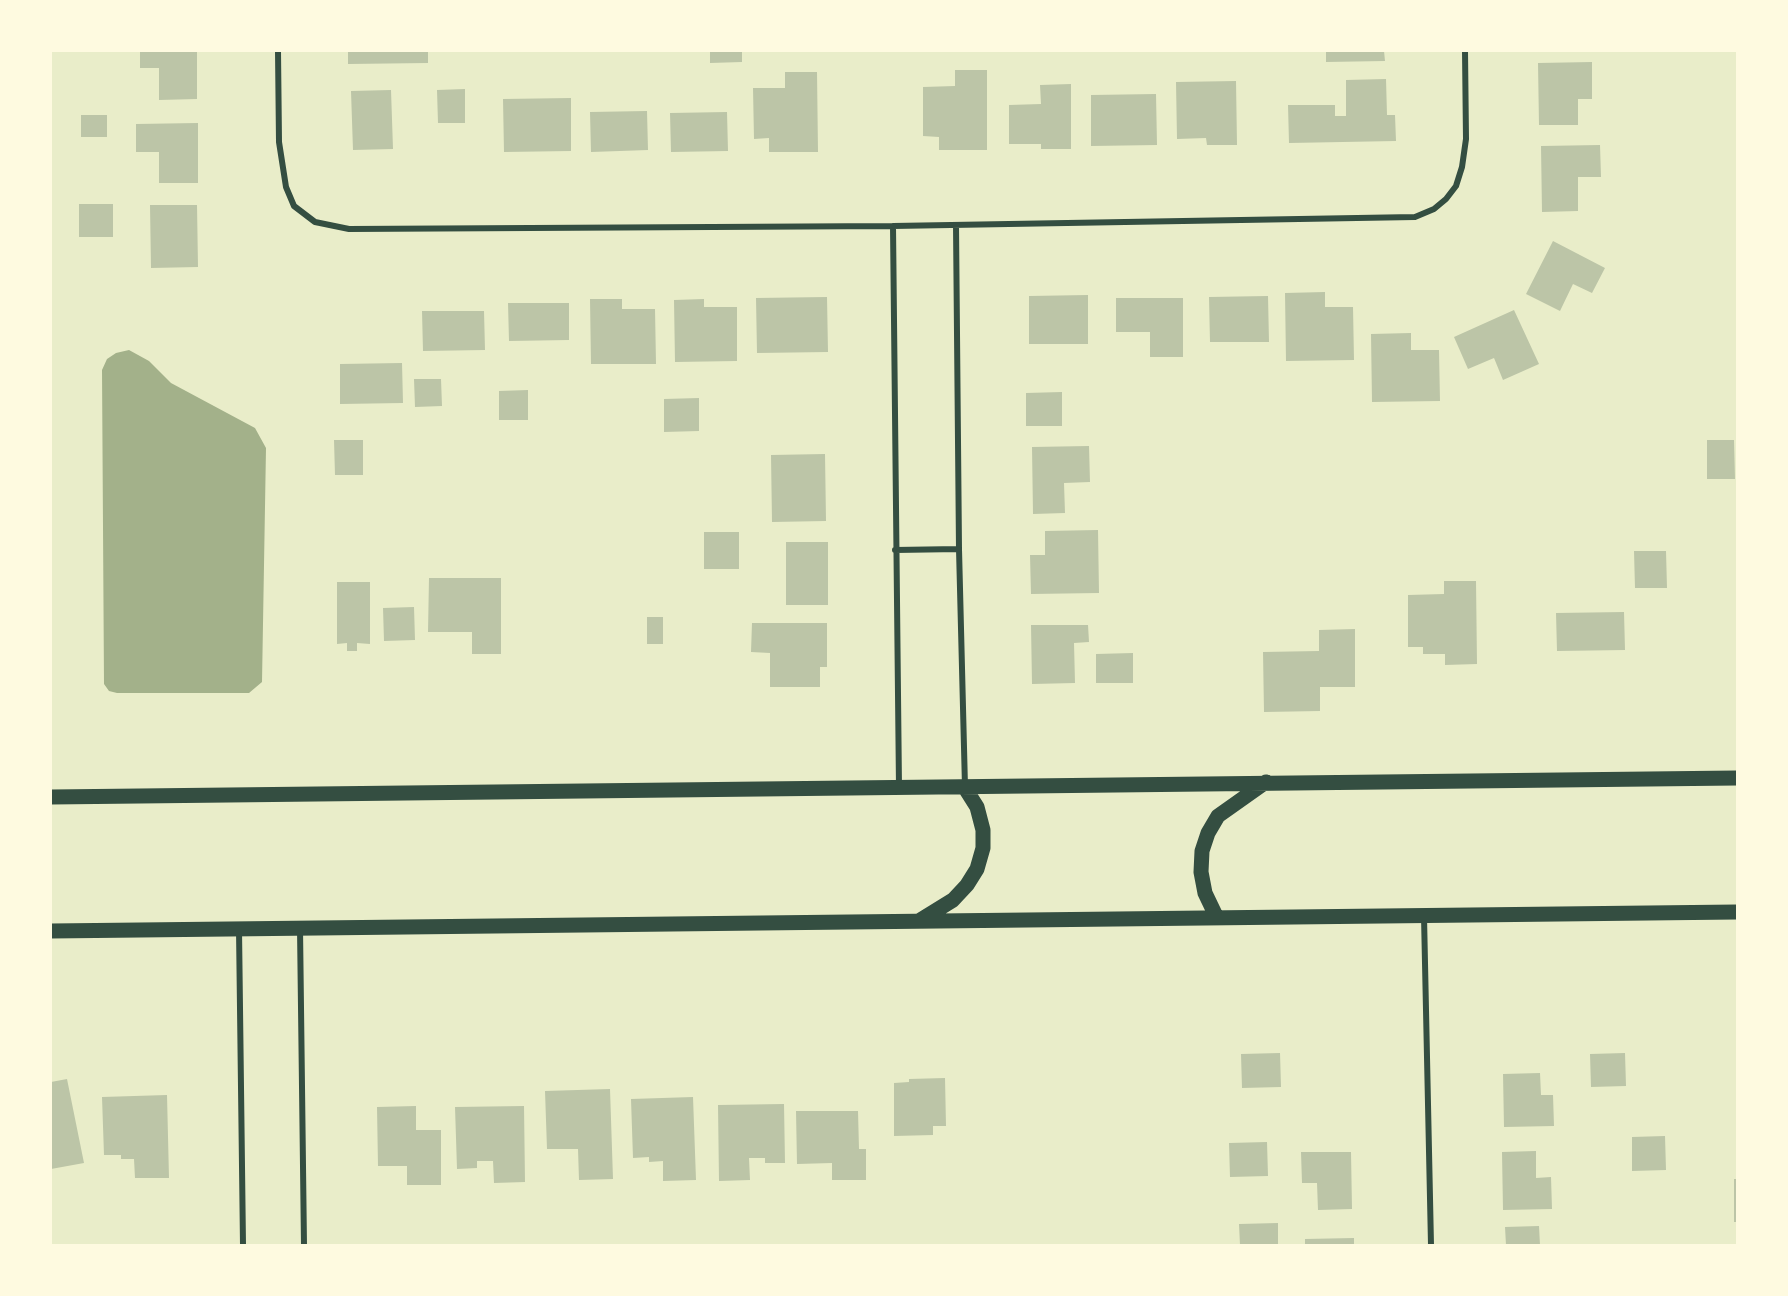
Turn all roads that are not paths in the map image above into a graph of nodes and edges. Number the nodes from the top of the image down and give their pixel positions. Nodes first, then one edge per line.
1 (278, 51) edge
2 (1465, 51) edge
3 (956, 225) junction
4 (893, 226) junction
5 (959, 549) junction
6 (895, 550) junction
7 (1737, 778) edge
8 (1266, 782) junction
9 (965, 788) junction
10 (899, 789) junction
11 (51, 797) edge
12 (1737, 912) edge
13 (1216, 916) junction
14 (1424, 916) junction
15 (919, 921) junction
16 (300, 927) junction
17 (239, 928) junction
18 (51, 931) edge
19 (243, 1245) edge
20 (304, 1245) edge
21 (1431, 1245) edge

1 - 4 street
2 - 3 street
3 - 4 street
3 - 5 street
4 - 6 street
5 - 6 street
5 - 9 street
6 - 10 street
7 - 8 main road
8 - 9 main road
8 - 13 main road
9 - 10 main road
9 - 15 main road
10 - 11 main road
12 - 14 main road
13 - 14 main road
13 - 15 main road
14 - 21 street
15 - 16 main road
16 - 17 main road
16 - 20 street
17 - 18 main road
17 - 19 street

